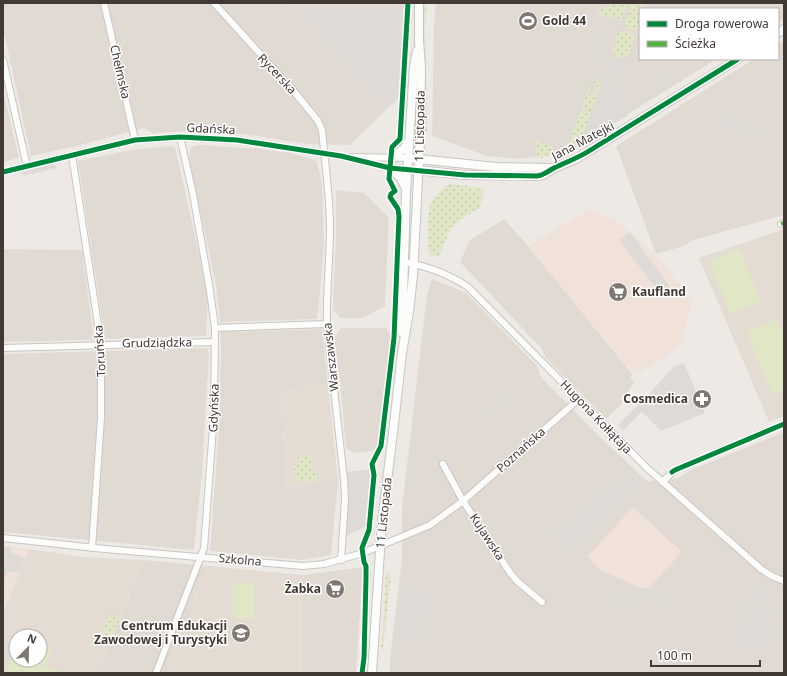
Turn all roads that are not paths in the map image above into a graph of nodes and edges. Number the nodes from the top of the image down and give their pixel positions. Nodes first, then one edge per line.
1 (104, 3) edge
2 (214, 3) edge
3 (419, 3) edge
4 (419, 41) junction
5 (3, 60) edge
6 (736, 60) edge
7 (180, 138) junction
8 (135, 140) junction
9 (409, 140) junction
10 (420, 140) junction
11 (324, 154) junction
12 (72, 155) junction
13 (341, 156) junction
14 (391, 157) junction
15 (408, 158) junction
16 (420, 159) junction
17 (438, 161) junction
18 (27, 166) junction
19 (390, 168) junction
20 (554, 168) junction
21 (407, 169) junction
22 (419, 170) junction
23 (3, 172) edge
24 (437, 172) junction
25 (406, 191) junction
26 (418, 192) junction
27 (404, 262) junction
28 (413, 264) junction
29 (327, 324) junction
30 (215, 328) junction
31 (215, 342) junction
32 (101, 344) junction
33 (3, 348) edge
34 (402, 354) junction
35 (578, 399) junction
36 (784, 424) edge
37 (443, 464) dead end
38 (662, 482) junction
39 (463, 501) junction
40 (3, 538) edge
41 (380, 546) junction
42 (92, 548) junction
43 (200, 557) junction
44 (341, 560) junction
45 (784, 581) edge
46 (542, 602) dead end
47 (156, 673) edge
48 (372, 673) edge

1 - 8 street, Chełmska
2 - 11 street, Rycerska
3 - 4 street, 11 Listopada
4 - 9 street, 11 Listopada
4 - 10 street, 11 Listopada
5 - 18 street
6 - 20 street, Jana Matejki
7 - 8 street, Gdańska
7 - 11 street, Gdańska
7 - 30 street, Gdyńska
8 - 12 street, Gdańska
9 - 14 street
9 - 15 street, 11 Listopada
10 - 16 street, 11 Listopada
10 - 17 street
11 - 13 street, Gdańska
11 - 29 street, Warszawska
12 - 18 street, Gdańska
12 - 32 street, Toruńska
13 - 14 street, Gdańska
13 - 19 street, Gdańska
14 - 15 street, Gdańska
15 - 16 street, Jana Matejki
15 - 21 street, 11 Listopada
16 - 17 street, Jana Matejki
16 - 22 street, 11 Listopada
17 - 20 street, Jana Matejki
18 - 23 street, Gdańska
19 - 21 street, Gdańska
19 - 25 street
20 - 24 street, Jana Matejki
21 - 22 street, Gdańska
21 - 25 street, 11 Listopada
22 - 24 street, Jana Matejki
22 - 26 street, 11 Listopada
24 - 26 street
25 - 27 street, 11 Listopada
26 - 28 street, 11 Listopada
27 - 28 street, Hugona Kołłątaja
27 - 34 street, 11 Listopada
28 - 34 street, 11 Listopada
28 - 35 street, Hugona Kołłątaja
29 - 30 street
29 - 44 street, Warszawska
30 - 31 street, Gdyńska
31 - 32 street, Grudziądzka
31 - 43 street, Gdyńska
32 - 33 street, Grudziądzka
32 - 42 street, Toruńska
34 - 41 street, 11 Listopada
35 - 38 street, Hugona Kołłątaja
35 - 39 street, Poznańska
36 - 38 street
37 - 39 street, Kujawska
38 - 45 street, Hugona Kołłątaja
39 - 41 street, Szkolna
39 - 46 street, Kujawska
40 - 42 street, Szkolna
41 - 44 street, Szkolna
41 - 48 street, 11 Listopada
42 - 43 street, Szkolna
43 - 44 street, Szkolna
43 - 47 street, Gdyńska

